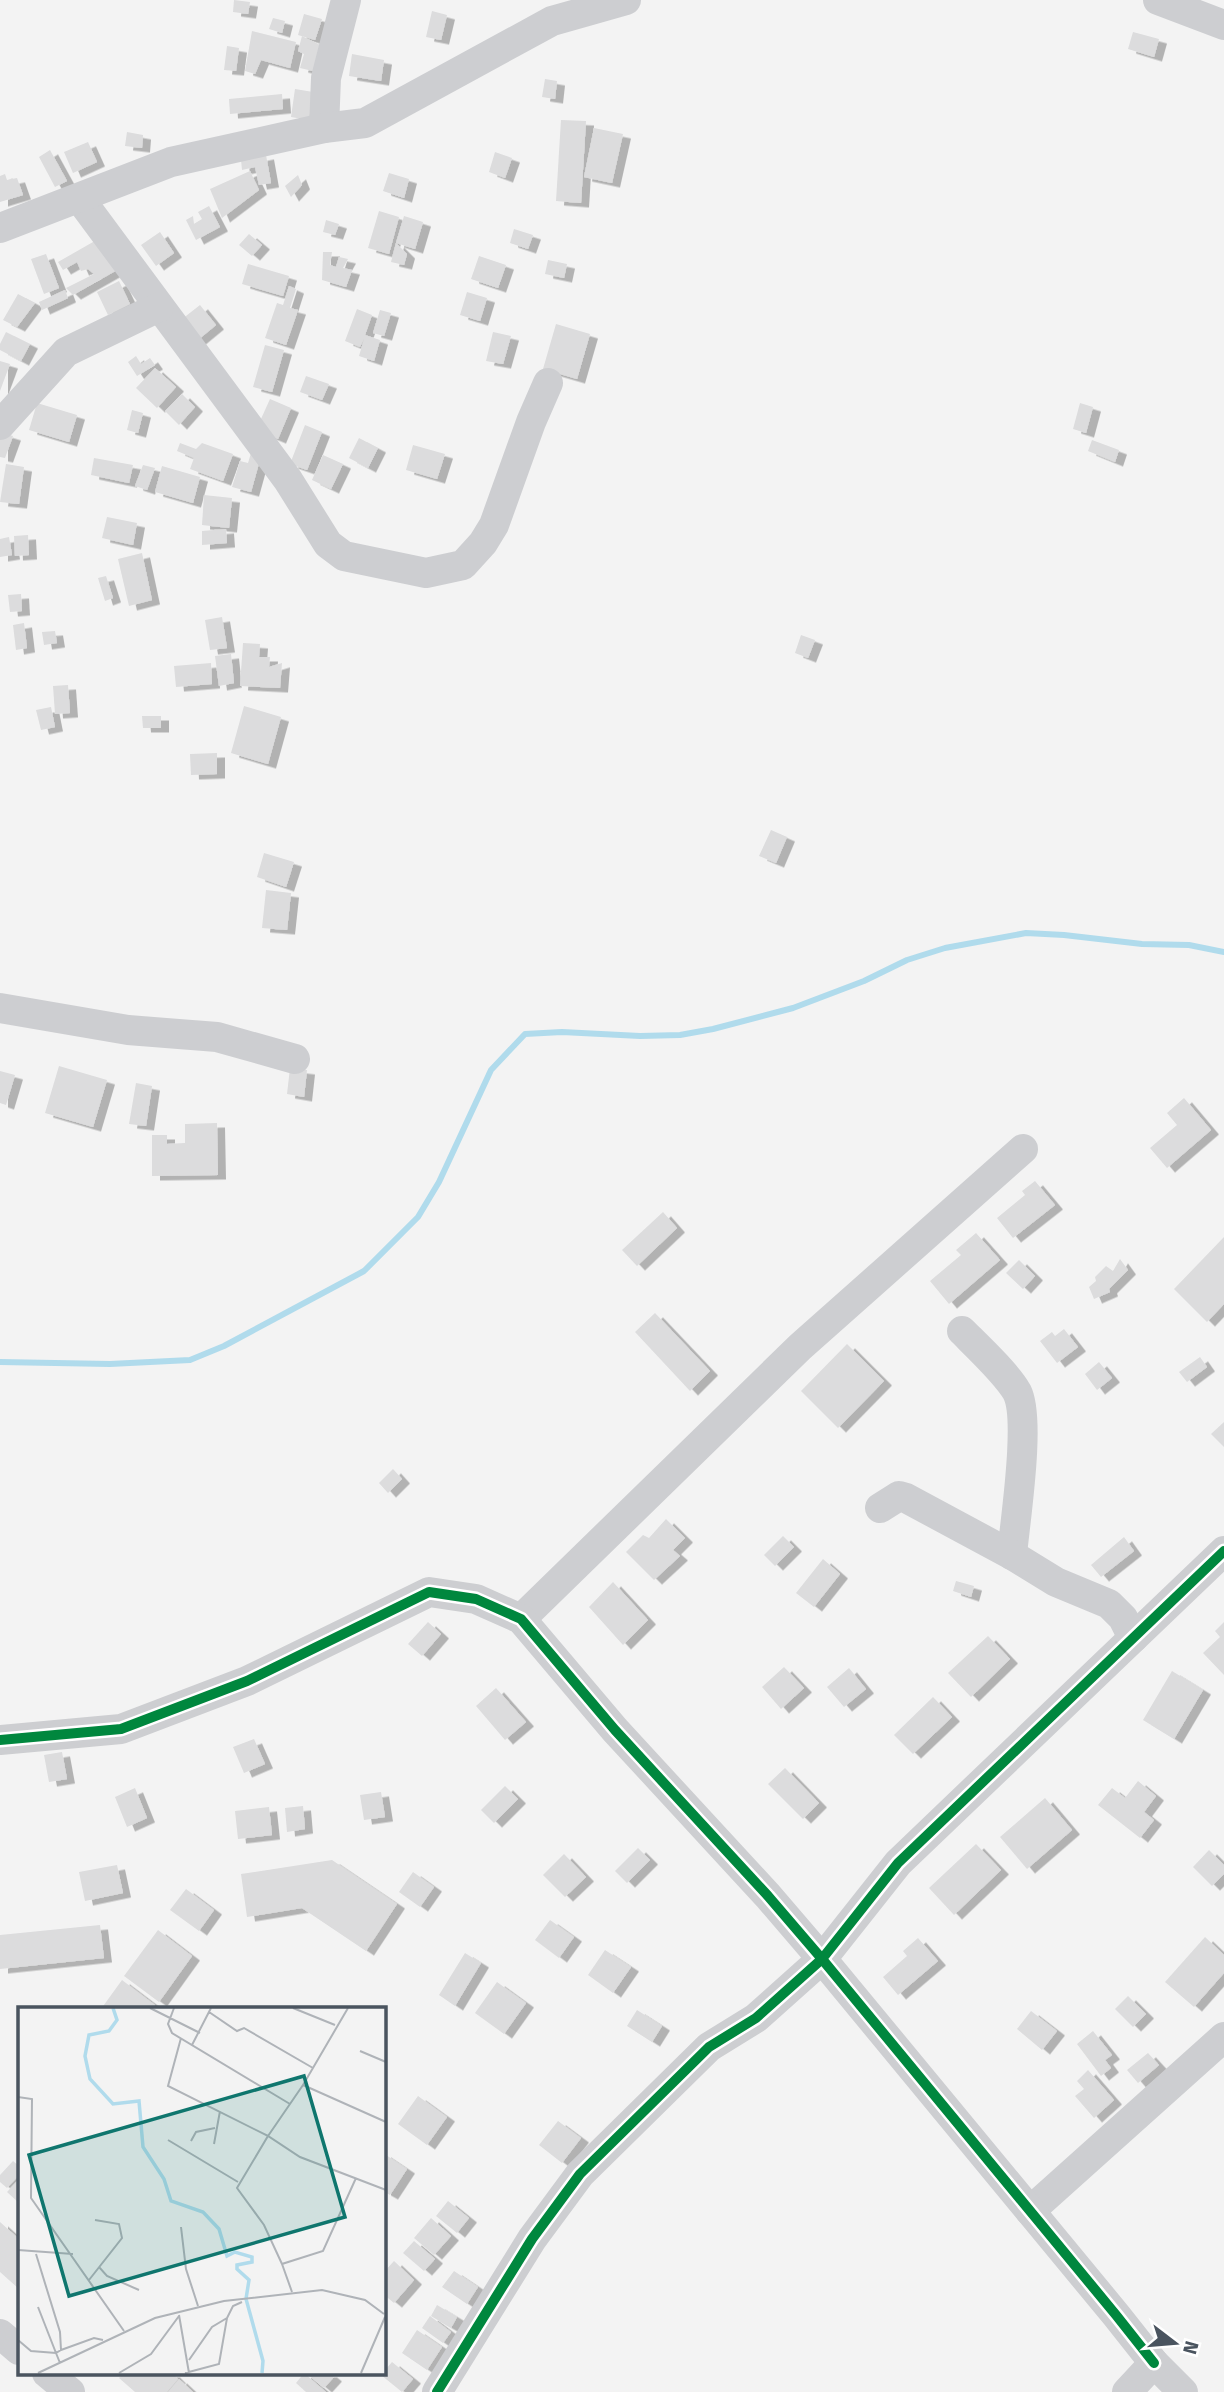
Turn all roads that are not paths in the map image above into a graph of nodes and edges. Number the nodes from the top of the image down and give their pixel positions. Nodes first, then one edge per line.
1 (346, 0) edge
2 (626, 0) edge
3 (1158, 0) edge
4 (1224, 25) edge
5 (324, 128) junction
6 (80, 199) junction
7 (0, 228) edge
8 (159, 307) junction
9 (548, 383) dead end
10 (0, 425) edge
11 (0, 1008) edge
12 (295, 1059) dead end
13 (1023, 1149) dead end
14 (962, 1331) dead end
15 (880, 1508) dead end
16 (1224, 1551) edge
17 (1012, 1555) junction
18 (521, 1619) junction
19 (1133, 1639) junction
20 (0, 1740) edge
21 (822, 1958) junction
22 (1224, 2038) edge
23 (1030, 2211) junction
24 (0, 2334) edge
25 (18, 2349) edge
26 (1154, 2363) junction
27 (48, 2374) edge
28 (70, 2392) edge
29 (437, 2392) edge
30 (1127, 2392) edge
31 (1183, 2392) edge

1 - 5 street
2 - 5 street
3 - 4 street
5 - 6 street
6 - 7 street
6 - 8 street
8 - 9 street
8 - 10 street
11 - 12 street
13 - 18 street
14 - 17 street
15 - 17 street
16 - 19 street
17 - 19 street
18 - 20 street
18 - 21 street
19 - 21 street
21 - 23 street
21 - 29 street
22 - 23 street
23 - 26 street
24 - 25 street
26 - 30 street
26 - 31 street
27 - 28 street

